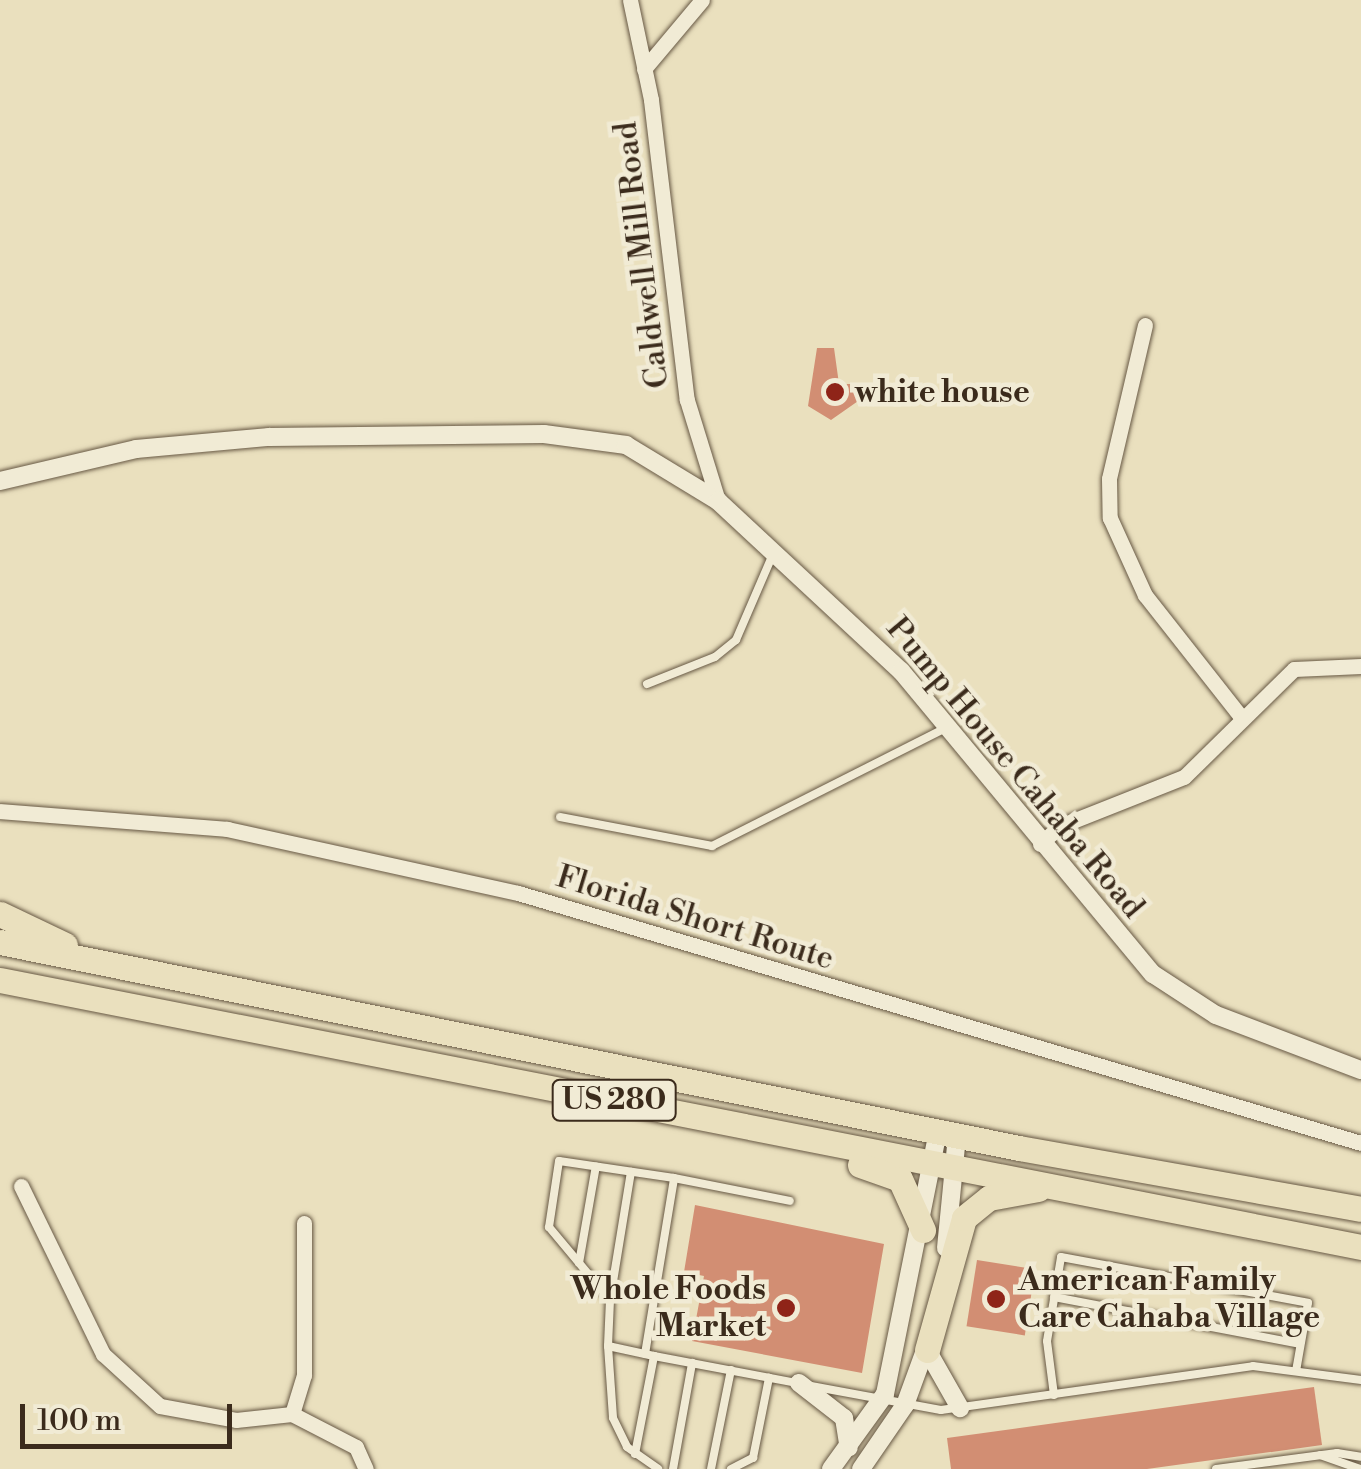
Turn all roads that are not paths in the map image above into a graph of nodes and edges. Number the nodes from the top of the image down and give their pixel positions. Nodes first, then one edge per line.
1 (630, 0) edge
2 (702, 0) edge
3 (644, 69) junction
4 (1145, 325) dead end
5 (0, 481) edge
6 (718, 501) junction
7 (776, 550) junction
8 (1361, 666) edge
9 (647, 684) dead end
10 (1241, 717) junction
11 (946, 728) junction
12 (0, 812) edge
13 (560, 817) dead end
14 (1040, 844) junction
15 (0, 914) edge
16 (0, 942) edge
17 (97, 960) junction
18 (0, 980) edge
19 (0, 995) edge
20 (84, 996) junction
21 (1361, 1070) edge
22 (948, 1133) junction
23 (794, 1136) junction
24 (1361, 1143) edge
25 (596, 1166) junction
26 (944, 1167) junction
27 (631, 1172) junction
28 (674, 1178) junction
29 (21, 1186) dead end
30 (1062, 1186) junction
31 (790, 1201) dead end
32 (1361, 1208) edge
33 (304, 1222) dead end
34 (922, 1230) junction
35 (1299, 1233) junction
36 (1361, 1247) edge
37 (579, 1263) junction
38 (1361, 1265) edge
39 (1054, 1297) junction
40 (610, 1300) junction
41 (1300, 1344) junction
42 (608, 1346) junction
43 (927, 1350) junction
44 (649, 1354) junction
45 (692, 1363) junction
46 (731, 1370) junction
47 (1296, 1371) junction
48 (769, 1378) junction
49 (1361, 1380) edge
50 (799, 1383) junction
51 (1054, 1396) junction
52 (882, 1399) junction
53 (905, 1404) junction
54 (960, 1408) junction
55 (292, 1414) junction
56 (847, 1454) junction
57 (635, 1455) junction
58 (1320, 1455) junction
59 (1361, 1457) edge
60 (864, 1468) edge
61 (366, 1469) edge
62 (658, 1469) edge
63 (673, 1469) edge
64 (711, 1469) edge
65 (731, 1469) edge
66 (831, 1469) edge
67 (1216, 1469) edge
68 (1360, 1469) edge

1 - 3 street, Caldwell Mill Road
2 - 3 street
3 - 6 street, Caldwell Mill Road
4 - 10 street
5 - 6 street, Pump House Cahaba Road
6 - 7 street, Pump House Cahaba Road
7 - 9 lane
7 - 11 street, Pump House Cahaba Road
8 - 10 street
10 - 14 street
11 - 13 lane
11 - 14 street, Pump House Cahaba Road
12 - 24 street, Florida Short Route
14 - 21 street, Pump House Cahaba Road
15 - 17 highway
16 - 17 highway, US 280
17 - 22 highway, US 280
18 - 20 highway, US 280
19 - 20 highway
20 - 23 highway, US 280
22 - 26 street
22 - 32 highway, US 280
23 - 26 highway, US 280
23 - 34 highway
25 - 27 lane
25 - 37 lane
25 - 37 lane
26 - 30 highway, US 280
26 - 34 street
26 - 43 street
27 - 28 lane
27 - 40 lane
28 - 31 lane
28 - 44 lane
29 - 55 street
30 - 35 highway, US 280
30 - 43 highway
33 - 55 street
34 - 52 street
35 - 36 highway, US 280
35 - 38 highway
37 - 40 lane
39 - 41 lane
39 - 41 lane
39 - 51 lane
40 - 42 lane
41 - 47 lane
42 - 44 lane
42 - 57 lane
43 - 53 street
43 - 54 street
44 - 45 lane
44 - 57 lane
45 - 46 lane
45 - 63 lane
46 - 48 lane
46 - 64 lane
47 - 49 lane
47 - 51 lane
48 - 50 lane
48 - 65 lane
50 - 52 lane
50 - 56 street
51 - 54 lane
52 - 53 lane
52 - 56 street
53 - 54 lane
53 - 60 street
55 - 61 street
56 - 66 street
57 - 62 lane
58 - 59 lane
58 - 67 lane
58 - 68 lane

